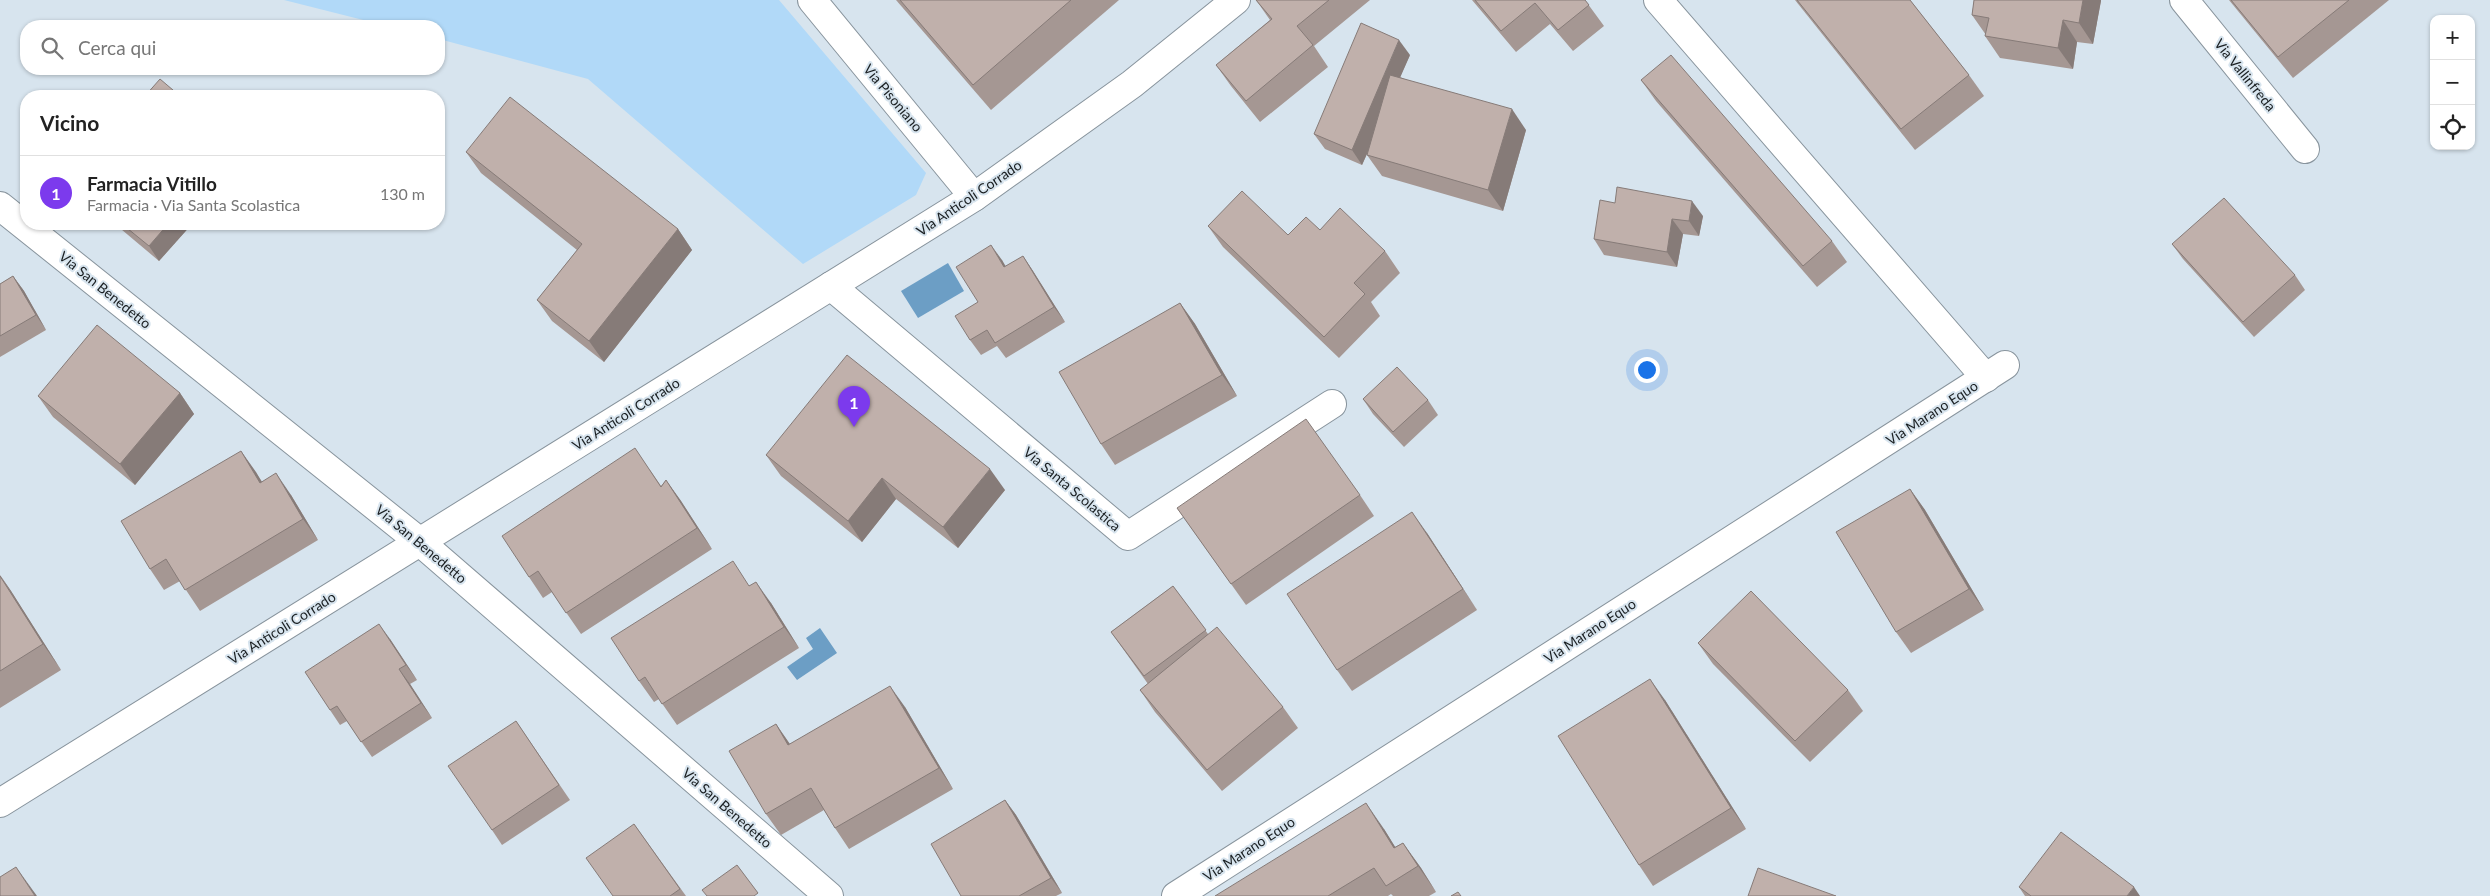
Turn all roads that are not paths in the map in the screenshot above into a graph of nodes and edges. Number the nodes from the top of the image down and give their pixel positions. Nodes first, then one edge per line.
1 (812, 0) edge
2 (1236, 0) edge
3 (1658, 0) edge
4 (2184, 0) edge
5 (2305, 149) dead end
6 (974, 197) junction
7 (0, 206) edge
8 (20, 222) edge
9 (30, 230) edge
10 (831, 286) junction
11 (1332, 404) dead end
12 (420, 542) junction
13 (0, 803) edge
14 (829, 896) edge
15 (1176, 896) edge

1 - 6 street, Via Pisoniano
2 - 6 street, Via Anticoli Corrado
3 - 15 street, Via Marano Equo
4 - 5 street, Via Vallinfreda
6 - 10 street, Via Anticoli Corrado
7 - 8 street, Via San Benedetto
9 - 12 street, Via San Benedetto
10 - 11 street, Via Santa Scolastica
10 - 12 street, Via Anticoli Corrado
12 - 13 street, Via Anticoli Corrado
12 - 14 street, Via San Benedetto

